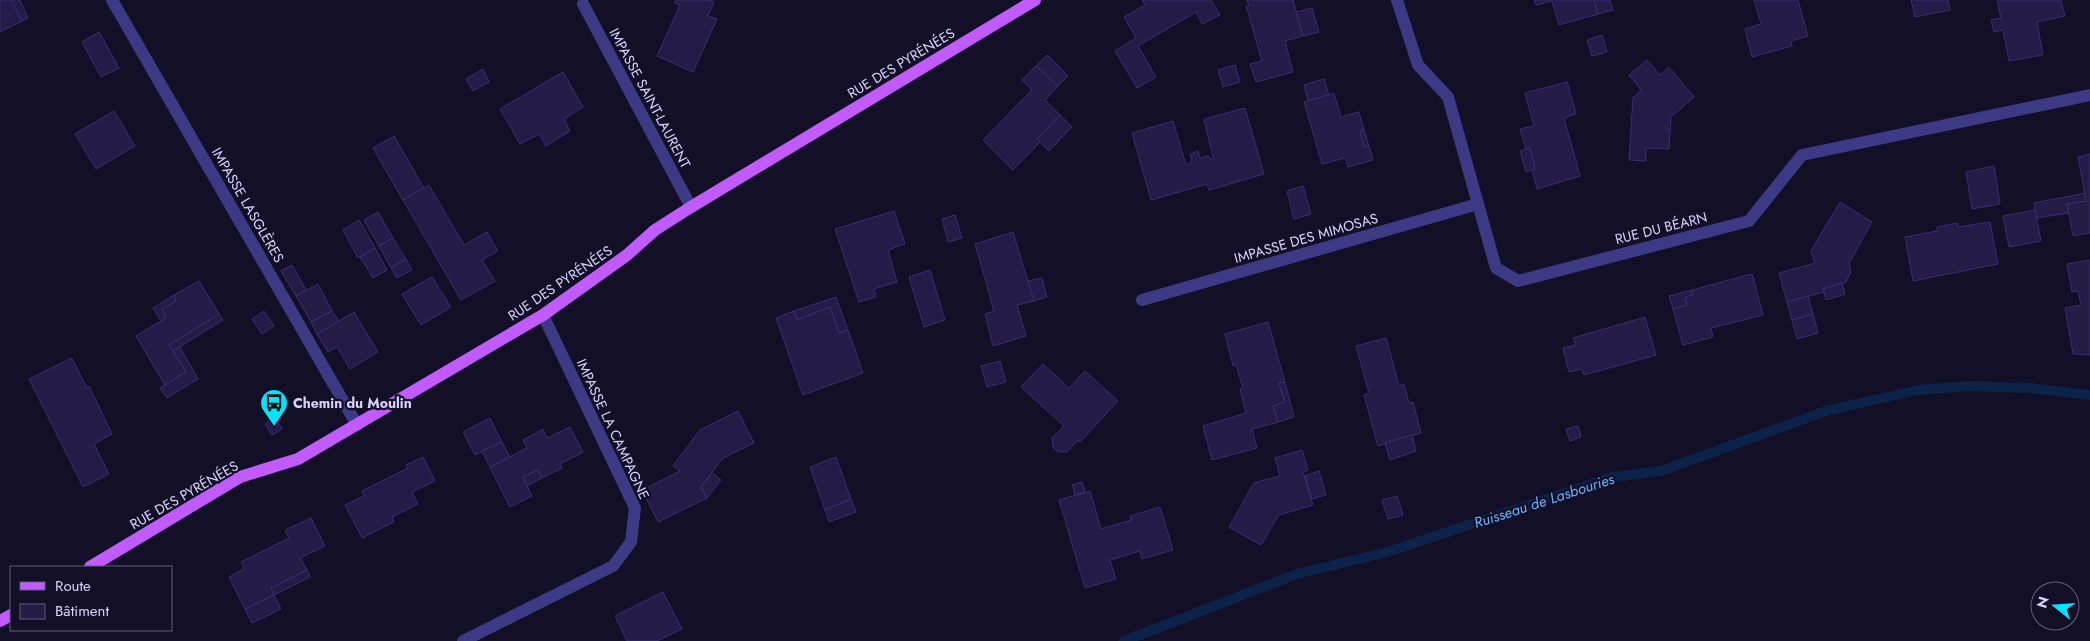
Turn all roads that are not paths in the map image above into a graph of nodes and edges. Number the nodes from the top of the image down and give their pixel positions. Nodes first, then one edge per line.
1 (112, 0) edge
2 (1035, 0) edge
3 (1398, 0) edge
4 (583, 4) dead end
5 (2090, 95) edge
6 (1478, 204) junction
7 (691, 207) junction
8 (1142, 300) dead end
9 (542, 315) junction
10 (357, 425) junction
11 (92, 566) edge
12 (463, 641) edge

1 - 10 street, IMPASSE LASGLÈRES
2 - 7 main road, RUE DES PYRÉNÉES
3 - 6 street, RUE DU BÉARN
4 - 7 street, IMPASSE SAINT-LAURENT
5 - 6 street, RUE DU BÉARN
6 - 8 street, IMPASSE DES MIMOSAS
7 - 9 main road, RUE DES PYRÉNÉES
9 - 10 main road, RUE DES PYRÉNÉES
9 - 12 street, IMPASSE LA CAMPAGNE
10 - 11 main road, RUE DES PYRÉNÉES

